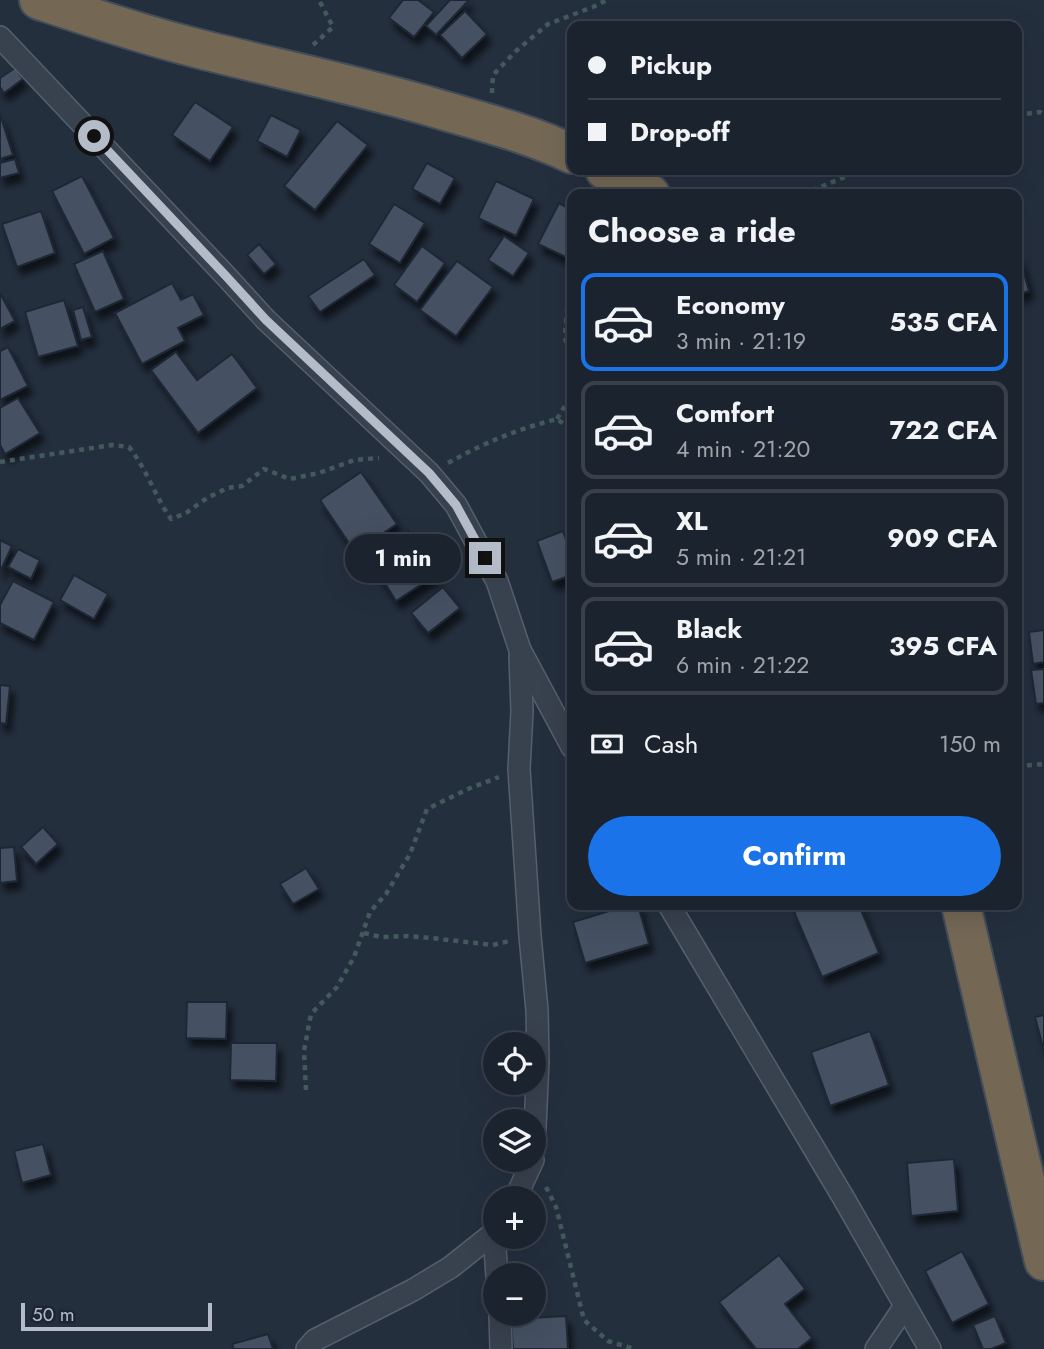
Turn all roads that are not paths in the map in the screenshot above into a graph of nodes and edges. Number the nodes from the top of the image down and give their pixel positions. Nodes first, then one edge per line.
1 (39, 0) edge
2 (0, 37) edge
3 (567, 152) edge
4 (616, 175) edge
5 (642, 189) edge
6 (520, 650) junction
7 (567, 738) edge
8 (672, 910) edge
9 (962, 910) edge
10 (536, 1109) edge
11 (483, 1242) edge
12 (1044, 1261) edge
13 (905, 1306) junction
14 (500, 1326) edge
15 (313, 1346) edge
16 (501, 1349) edge
17 (876, 1349) edge
18 (930, 1349) edge

1 - 3 highway
2 - 6 street
4 - 5 highway
6 - 7 street
6 - 10 street
8 - 13 street
9 - 12 highway
11 - 15 street
13 - 17 street
13 - 18 street
14 - 16 street

